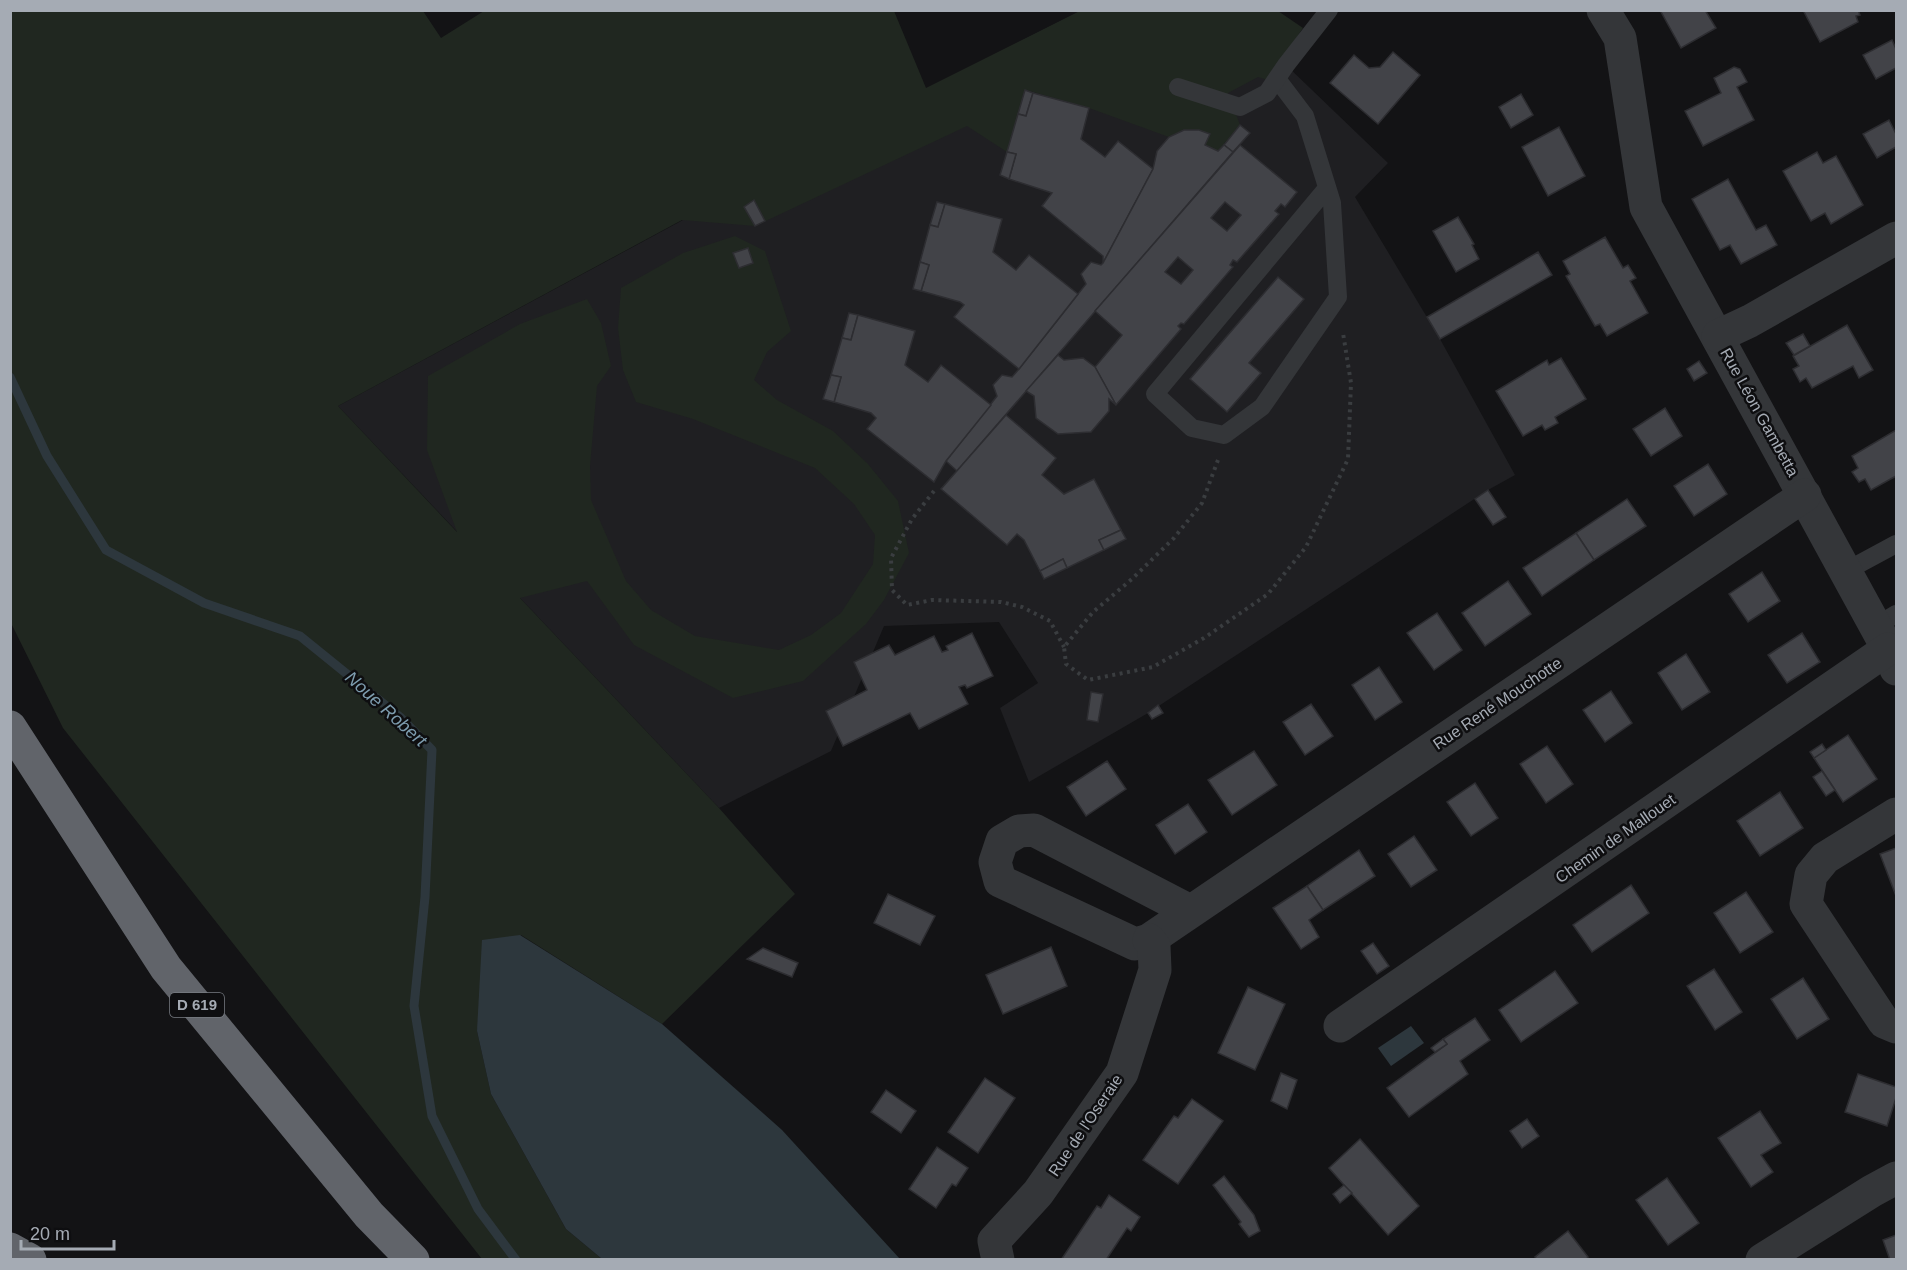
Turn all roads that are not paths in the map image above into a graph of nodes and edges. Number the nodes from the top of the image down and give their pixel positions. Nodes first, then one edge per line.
1 (1329, 10) edge
2 (1603, 10) edge
3 (1277, 79) junction
4 (1178, 87) dead end
5 (1327, 188) junction
6 (1896, 238) edge
7 (1718, 336) junction
8 (1805, 495) junction
9 (1896, 544) edge
10 (1846, 571) junction
11 (1889, 639) edge
12 (10, 727) edge
13 (1896, 814) edge
14 (1190, 911) junction
15 (1149, 940) junction
16 (1340, 1026) dead end
17 (1896, 1027) edge
18 (1896, 1178) edge
19 (10, 1249) edge
20 (30, 1260) edge
21 (414, 1260) edge
22 (998, 1260) edge
23 (1762, 1260) edge

1 - 3 lane
2 - 7 street
3 - 4 lane
3 - 5 lane
5 - 5 lane
6 - 7 street, Rue Léon Gambetta
7 - 8 street, Rue Léon Gambetta
8 - 10 street, Rue Léon Gambetta
8 - 14 street, Rue René Mouchotte
9 - 10 lane
10 - 11 street, Rue Léon Gambetta
11 - 16 street, Chemin de Mallouet
12 - 21 highway, D 619
13 - 17 street
14 - 15 street, Rue René Mouchotte
14 - 15 street
15 - 22 street, Rue de l'Oseraie
18 - 23 street
19 - 20 highway

